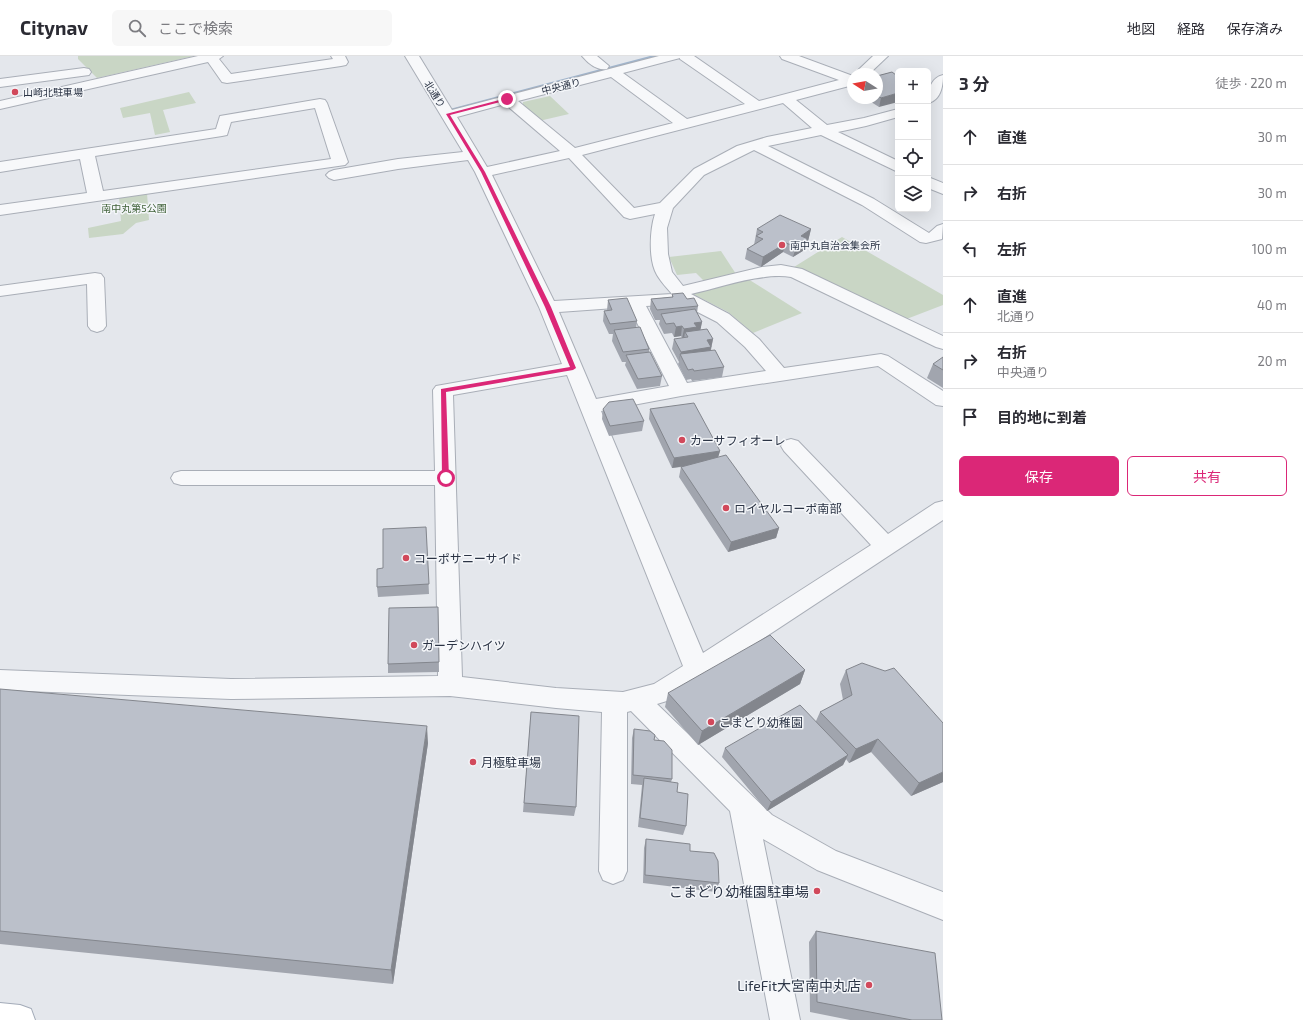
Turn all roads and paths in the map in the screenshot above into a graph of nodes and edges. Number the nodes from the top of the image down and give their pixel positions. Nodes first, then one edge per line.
1 (338, 56) edge
2 (412, 56) edge
3 (589, 56) edge
4 (641, 56) edge
5 (674, 56) edge
6 (685, 56) edge
7 (787, 56) edge
8 (881, 56) edge
9 (213, 57) edge
10 (71, 60) dead end
11 (868, 68) edge
12 (608, 69) junction
13 (84, 72) junction
14 (847, 79) edge
15 (943, 79) edge
16 (0, 83) edge
17 (847, 83) edge
18 (94, 85) junction
19 (507, 99) junction
20 (786, 99) junction
21 (931, 103) edge
22 (0, 105) edge
23 (757, 106) junction
24 (445, 111) junction
25 (895, 114) edge
26 (684, 124) junction
27 (825, 131) junction
28 (755, 145) junction
29 (572, 153) junction
30 (87, 154) junction
31 (473, 155) junction
32 (895, 166) edge
33 (0, 167) edge
34 (483, 172) junction
35 (334, 175) dead end
36 (931, 183) edge
37 (943, 189) edge
38 (96, 196) junction
39 (665, 207) junction
40 (0, 210) edge
41 (943, 230) edge
42 (0, 291) edge
43 (682, 296) junction
44 (635, 302) junction
45 (548, 307) junction
46 (98, 326) dead end
47 (943, 343) edge
48 (573, 368) junction
49 (779, 375) junction
50 (681, 390) junction
51 (943, 400) edge
52 (590, 407) junction
53 (791, 446) dead end
54 (181, 478) dead end
55 (446, 478) junction
56 (943, 508) edge
57 (886, 546) junction
58 (697, 669) junction
59 (0, 680) edge
60 (450, 686) junction
61 (625, 701) junction
62 (743, 807) junction
63 (613, 871) dead end
64 (943, 906) edge
65 (0, 1018) edge
66 (20, 1020) edge
67 (785, 1020) edge

1 - 9 street
2 - 24 street, 北通り
3 - 12 street
4 - 12 street, 中央通り
5 - 12 street, 中央通り
6 - 23 street
7 - 14 street
8 - 11 street
9 - 18 street
10 - 13 street
12 - 19 street, 中央通り
12 - 24 street, 中央通り
12 - 26 street
13 - 16 street
13 - 18 street
15 - 21 street
17 - 20 street
18 - 22 street
19 - 24 street, 中央通り
19 - 29 street
20 - 23 street
20 - 27 street
23 - 26 street
24 - 31 street, 北通り
25 - 27 street
26 - 29 street
27 - 28 street
27 - 32 street
28 - 39 street
28 - 41 street
29 - 34 street
29 - 39 street
30 - 33 street
30 - 38 street
30 - 38 street
31 - 34 street, 北通り
31 - 35 street
34 - 45 street, 北通り
36 - 37 street
38 - 40 street
39 - 43 street
42 - 46 street
43 - 44 street
43 - 47 street
43 - 49 street
44 - 45 street
44 - 50 street
45 - 48 street, 北通り
48 - 52 street, 北通り
48 - 55 street
49 - 50 street
49 - 51 street
50 - 52 street
52 - 58 street, 北通り
53 - 57 street
54 - 55 street
55 - 60 street
56 - 57 street
57 - 58 street
58 - 61 street
59 - 60 street
60 - 61 street
61 - 62 street
61 - 63 street
62 - 64 street
62 - 67 street
65 - 66 main road

